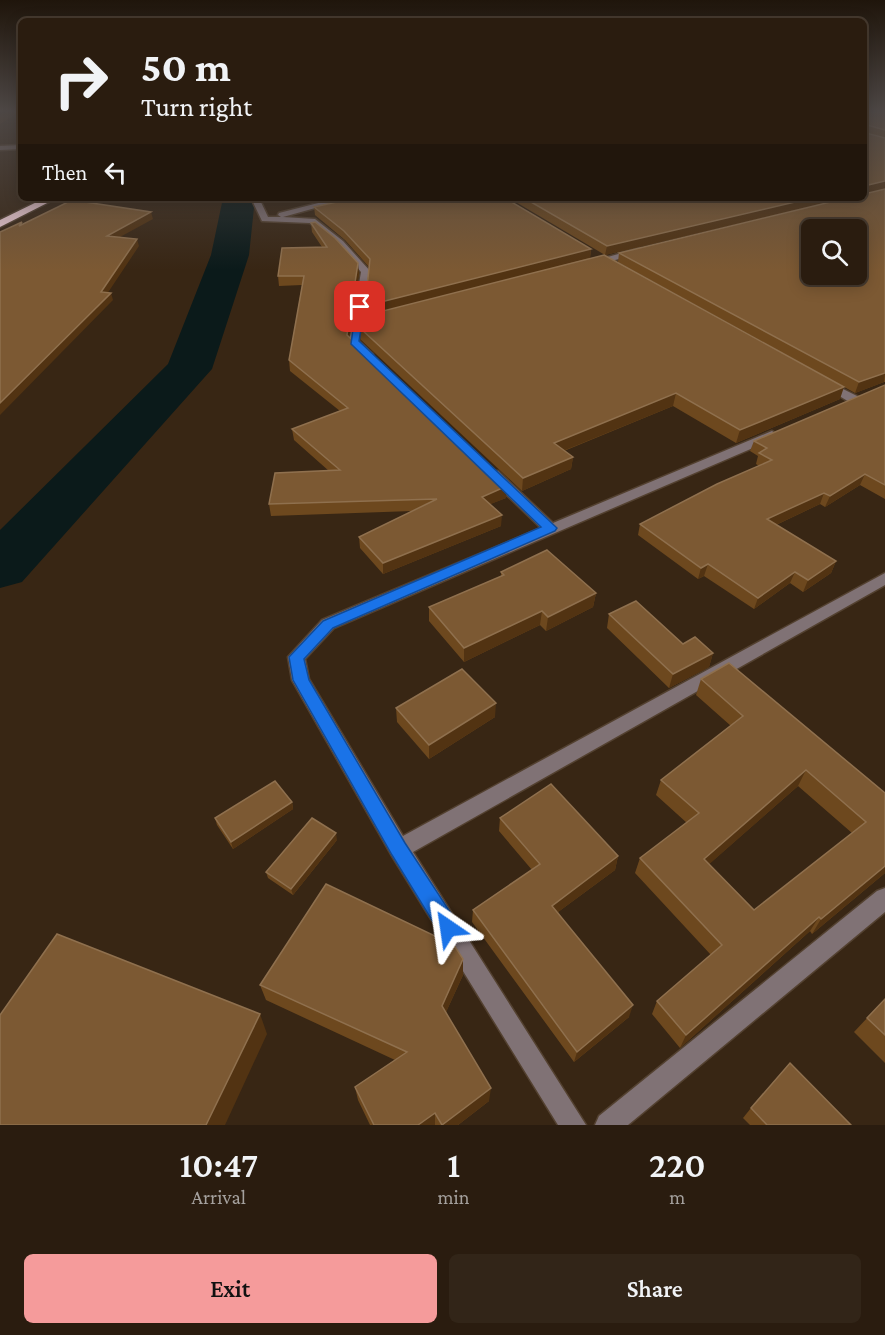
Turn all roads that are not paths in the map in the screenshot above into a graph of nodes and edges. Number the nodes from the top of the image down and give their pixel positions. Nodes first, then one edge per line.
1 (46, 201) edge
2 (256, 201) edge
3 (335, 201) edge
4 (265, 219) junction
5 (0, 224) edge
6 (650, 249) edge
7 (599, 257) junction
8 (581, 266) edge
9 (614, 266) edge
10 (380, 366) edge
11 (813, 376) edge
12 (833, 409) edge
13 (789, 428) edge
14 (482, 464) edge
15 (550, 528) junction
16 (885, 578) edge
17 (399, 849) junction
18 (885, 898) edge
19 (573, 1125) edge
20 (608, 1125) edge

1 - 5 highway
2 - 4 street
3 - 4 street
4 - 10 street
6 - 7 street
7 - 8 street
7 - 9 street
11 - 12 street
13 - 15 street
14 - 15 street
15 - 17 street
16 - 17 street
17 - 19 street
18 - 20 street

